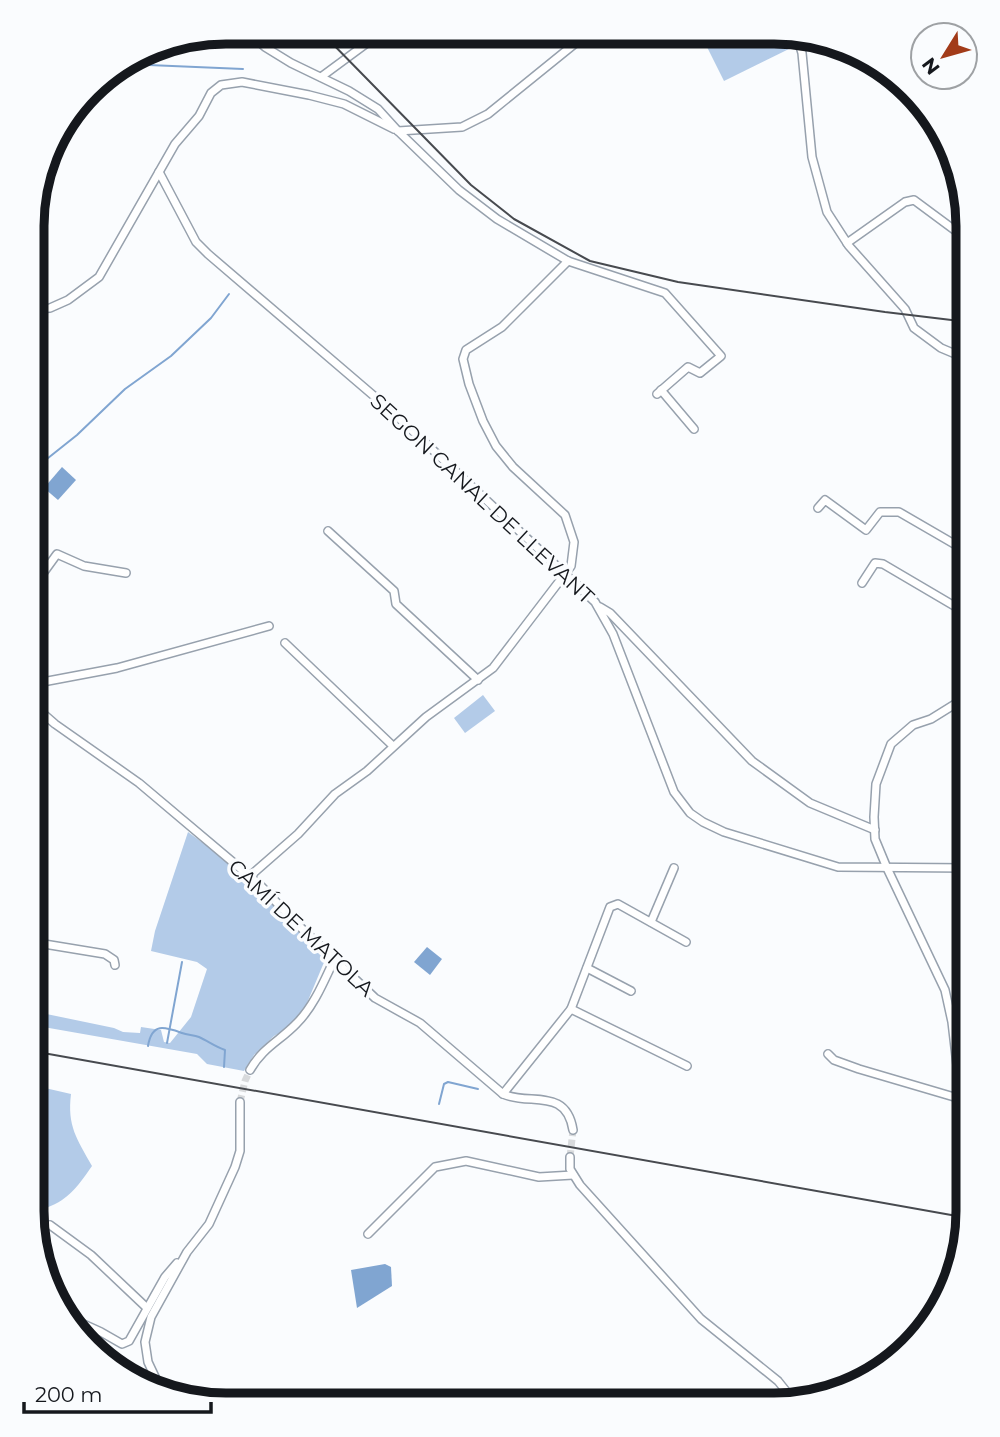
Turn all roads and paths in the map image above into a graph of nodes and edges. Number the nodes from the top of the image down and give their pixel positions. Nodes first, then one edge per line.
1 (263, 44) edge
2 (366, 44) edge
3 (570, 44) edge
4 (800, 45) edge
5 (321, 78) junction
6 (398, 131) junction
7 (159, 173) junction
8 (956, 231) edge
9 (847, 243) junction
10 (568, 261) junction
11 (44, 308) edge
12 (956, 354) edge
13 (694, 429) dead end
14 (818, 508) dead end
15 (328, 531) dead end
16 (956, 545) edge
17 (44, 572) edge
18 (126, 573) dead end
19 (566, 575) junction
20 (862, 583) dead end
21 (596, 604) junction
22 (956, 607) edge
23 (269, 626) dead end
24 (285, 643) dead end
25 (478, 680) junction
26 (44, 682) edge
27 (956, 703) edge
28 (44, 714) edge
29 (393, 746) junction
30 (875, 830) junction
31 (674, 868) dead end
32 (887, 868) junction
33 (956, 868) edge
34 (250, 876) junction
35 (651, 922) junction
36 (686, 942) dead end
37 (44, 944) edge
38 (334, 960) junction
39 (115, 965) dead end
40 (587, 968) junction
41 (631, 991) dead end
42 (571, 1009) junction
43 (828, 1054) dead end
44 (956, 1056) edge
45 (687, 1066) dead end
46 (250, 1070) tunnel mouth
47 (503, 1094) junction
48 (956, 1098) edge
49 (240, 1101) tunnel mouth
50 (573, 1130) tunnel mouth
51 (570, 1157) tunnel mouth
52 (573, 1175) junction
53 (50, 1225) dead end
54 (368, 1234) dead end
55 (187, 1252) junction
56 (147, 1308) junction
57 (82, 1324) edge
58 (156, 1379) dead end
59 (787, 1392) edge

1 - 5 street
2 - 5 street
3 - 6 street
4 - 9 street
5 - 6 street
6 - 7 street
6 - 10 street
7 - 11 street
7 - 19 street, SEGON CANAL DE LLEVANT
8 - 9 street
9 - 12 street
10 - 13 street
10 - 19 street
14 - 16 street
15 - 25 street
17 - 18 street
19 - 21 street, SEGON CANAL DE LLEVANT
19 - 25 street
20 - 22 street
21 - 30 street
21 - 32 street, SEGON CANAL DE LLEVANT
23 - 26 street
24 - 29 street
25 - 29 street
27 - 30 street
28 - 34 street, CAMÍ DE MATOLA
29 - 34 street
30 - 32 street
31 - 35 street
32 - 33 street, SEGON CANAL DE LLEVANT
32 - 44 street
34 - 38 street, CAMÍ DE MATOLA
35 - 36 street
35 - 40 street
37 - 39 street
38 - 46 street
38 - 47 street, CAMÍ DE MATOLA
40 - 41 street
40 - 42 street
42 - 45 street
42 - 47 street
43 - 48 street
47 - 50 street
49 - 55 street
51 - 52 street
52 - 54 street
52 - 59 street
53 - 56 street
55 - 56 street
55 - 58 street
56 - 57 street

